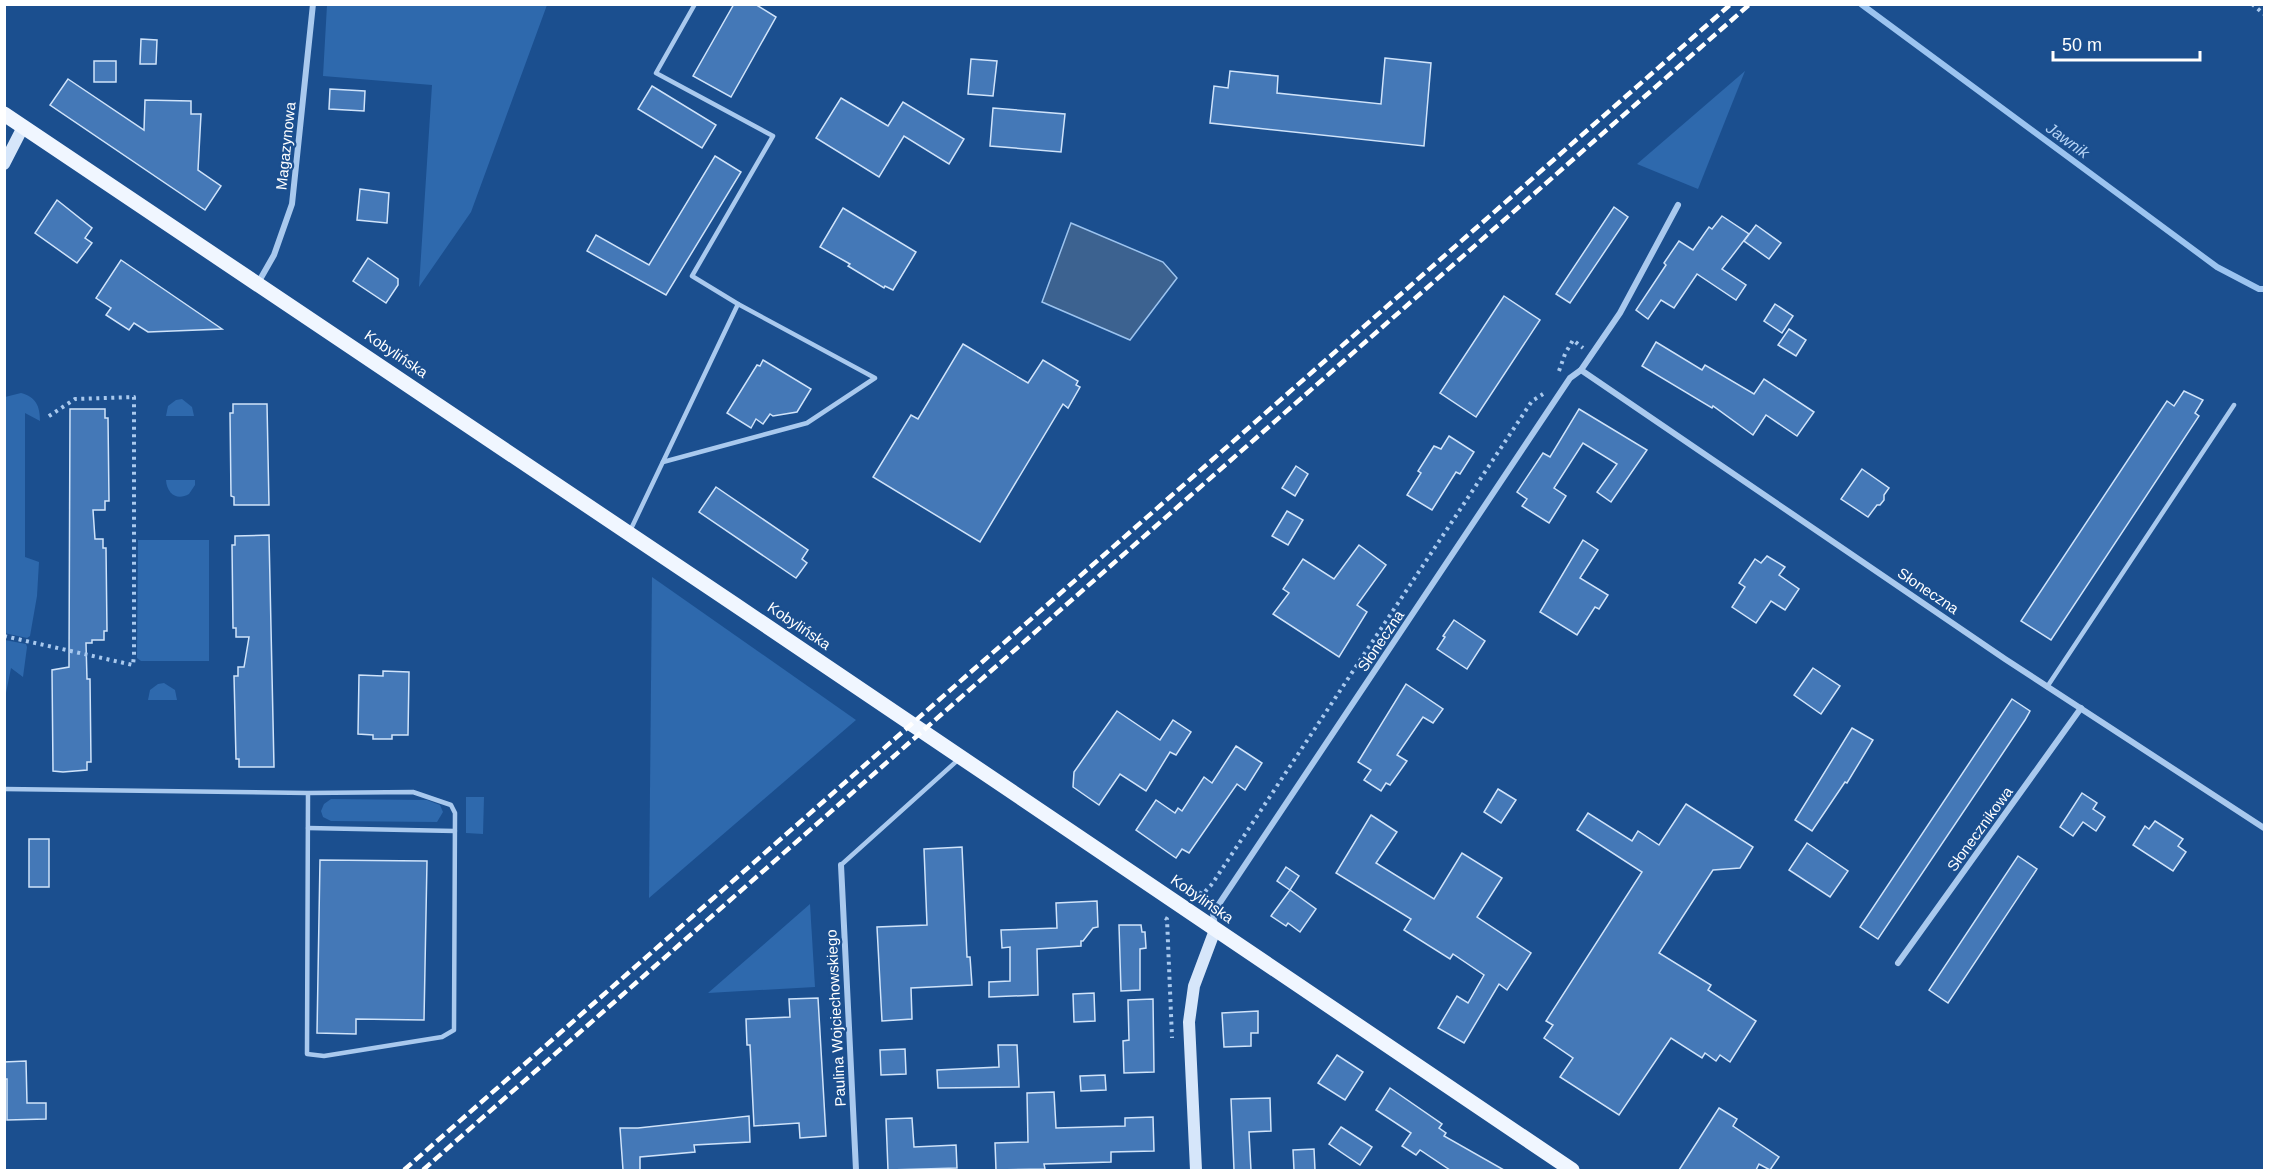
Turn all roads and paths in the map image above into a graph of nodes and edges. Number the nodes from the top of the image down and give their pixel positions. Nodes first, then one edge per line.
1 (314, 4) edge
2 (695, 4) edge
3 (2252, 4) edge
4 (2265, 14) edge
5 (4, 114) edge
6 (23, 127) junction
7 (4, 164) edge
8 (1678, 205) dead end
9 (257, 283) junction
10 (738, 304) junction
11 (1592, 354) junction
12 (1581, 370) junction
13 (1558, 373) dead end
14 (1545, 392) dead end
15 (2234, 405) dead end
16 (46, 418) dead end
17 (663, 462) junction
18 (629, 533) junction
19 (4, 636) edge
20 (2047, 687) junction
21 (2081, 708) junction
22 (961, 758) junction
23 (4, 789) edge
24 (308, 793) junction
25 (308, 828) junction
26 (2265, 828) edge
27 (455, 831) junction
28 (842, 865) joint
29 (1184, 886) dead end
30 (1160, 914) dead end
31 (1215, 930) junction
32 (1898, 963) dead end
33 (1173, 1046) dead end
34 (856, 1170) edge
35 (1196, 1170) edge
36 (1572, 1170) edge

1 - 9 street, Magazynowa
2 - 10 lane
3 - 4 path
5 - 6 main road, Kobylińska
6 - 7 street
6 - 9 main road, Kobylińska
8 - 11 street, Słoneczna
9 - 18 main road, Kobylińska
10 - 17 lane
10 - 17 lane
11 - 12 street, Słoneczna
11 - 13 path
12 - 20 street, Słoneczna
12 - 31 street, Słoneczna
14 - 29 path
15 - 20 lane
16 - 19 path
17 - 18 lane
18 - 22 main road, Kobylińska
20 - 21 street, Słoneczna
21 - 26 street, Słoneczna
21 - 32 street, Słonecznikowa
22 - 28 lane
22 - 31 main road, Kobylińska
23 - 24 lane
24 - 25 lane
24 - 27 lane
25 - 27 lane
25 - 27 lane
28 - 34 street, Paulina Wojciechowskiego
30 - 33 path
31 - 35 street
31 - 36 main road, Kobylińska

